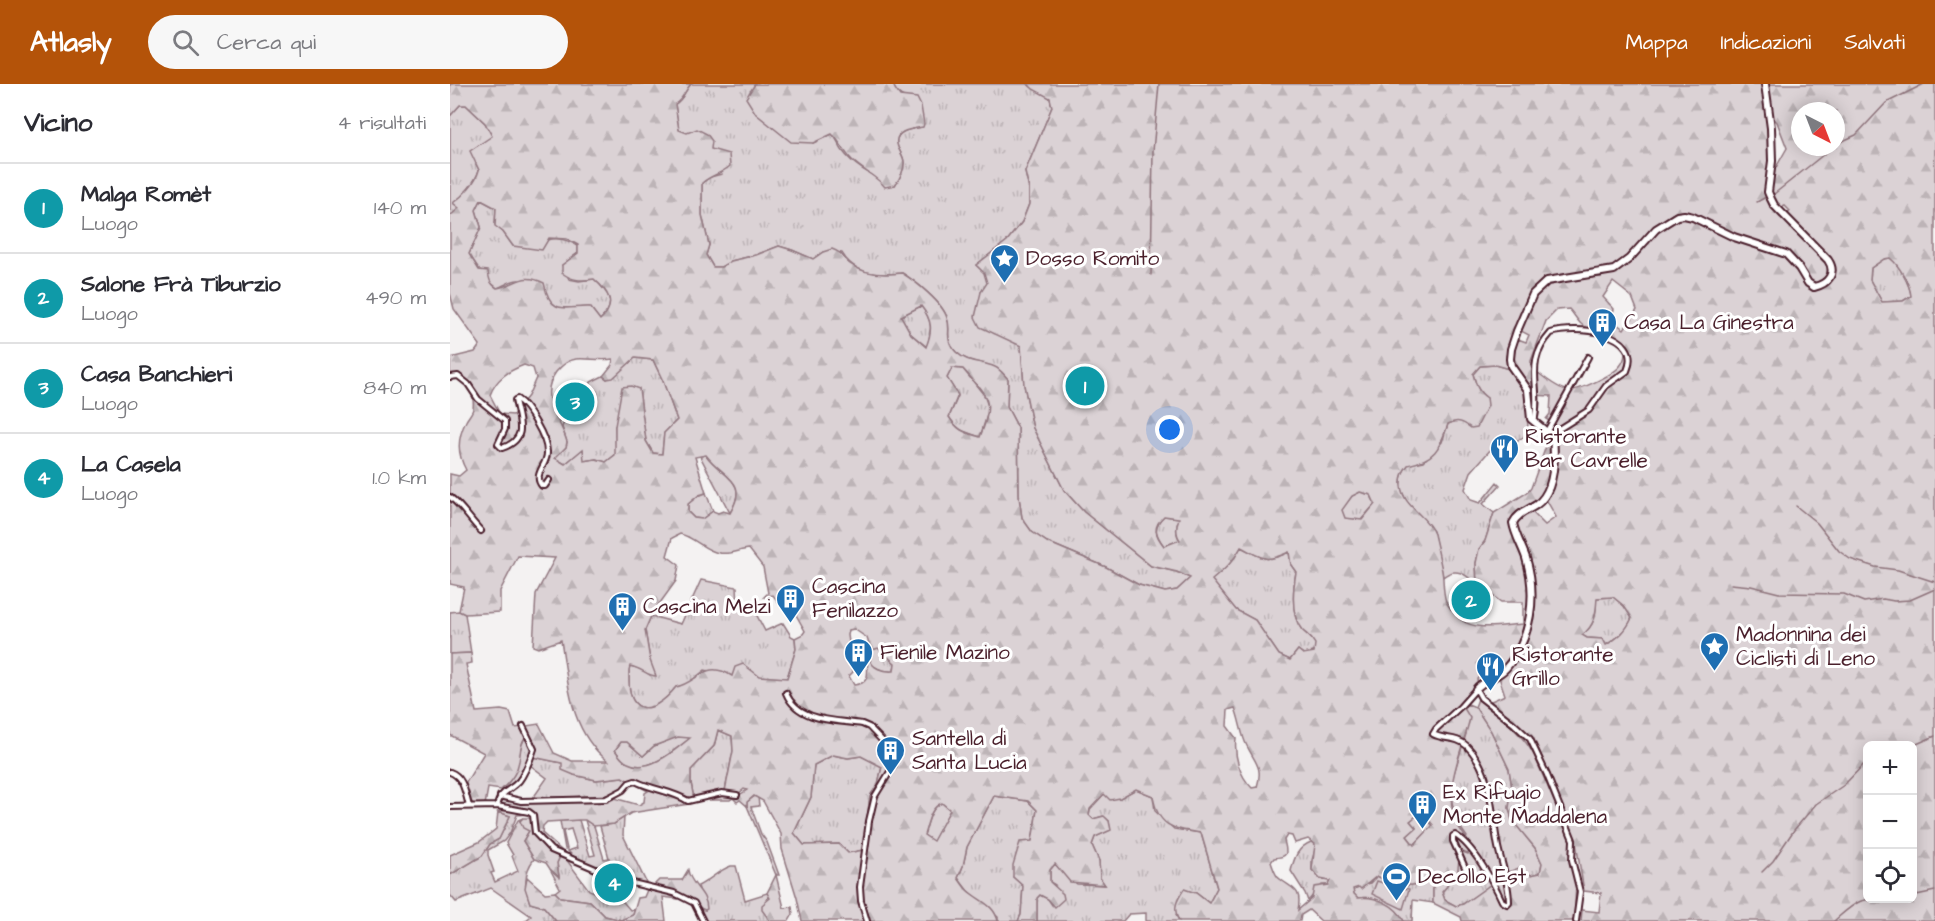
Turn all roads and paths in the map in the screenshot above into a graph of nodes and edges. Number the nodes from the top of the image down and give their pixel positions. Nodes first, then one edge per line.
1 (1765, 84) edge
2 (1588, 357) dead end
3 (450, 377) edge
4 (1534, 422) junction
5 (1549, 432) junction
6 (549, 480) dead end
7 (450, 497) edge
8 (481, 531) dead end
9 (1476, 689) junction
10 (786, 693) dead end
11 (523, 726) dead end
12 (450, 772) edge
13 (737, 795) dead end
14 (500, 796) junction
15 (469, 806) junction
16 (497, 806) junction
17 (450, 807) edge
18 (1468, 874) dead end
19 (703, 921) edge
20 (867, 921) edge
21 (1576, 921) edge

1 - 4 street
2 - 5 street
3 - 6 street
4 - 5 street
4 - 5 street
5 - 9 street
7 - 8 street
9 - 18 street
9 - 21 street
10 - 20 street
11 - 14 street
12 - 15 street
13 - 14 street
14 - 16 street
15 - 16 street
15 - 17 street
16 - 19 street

